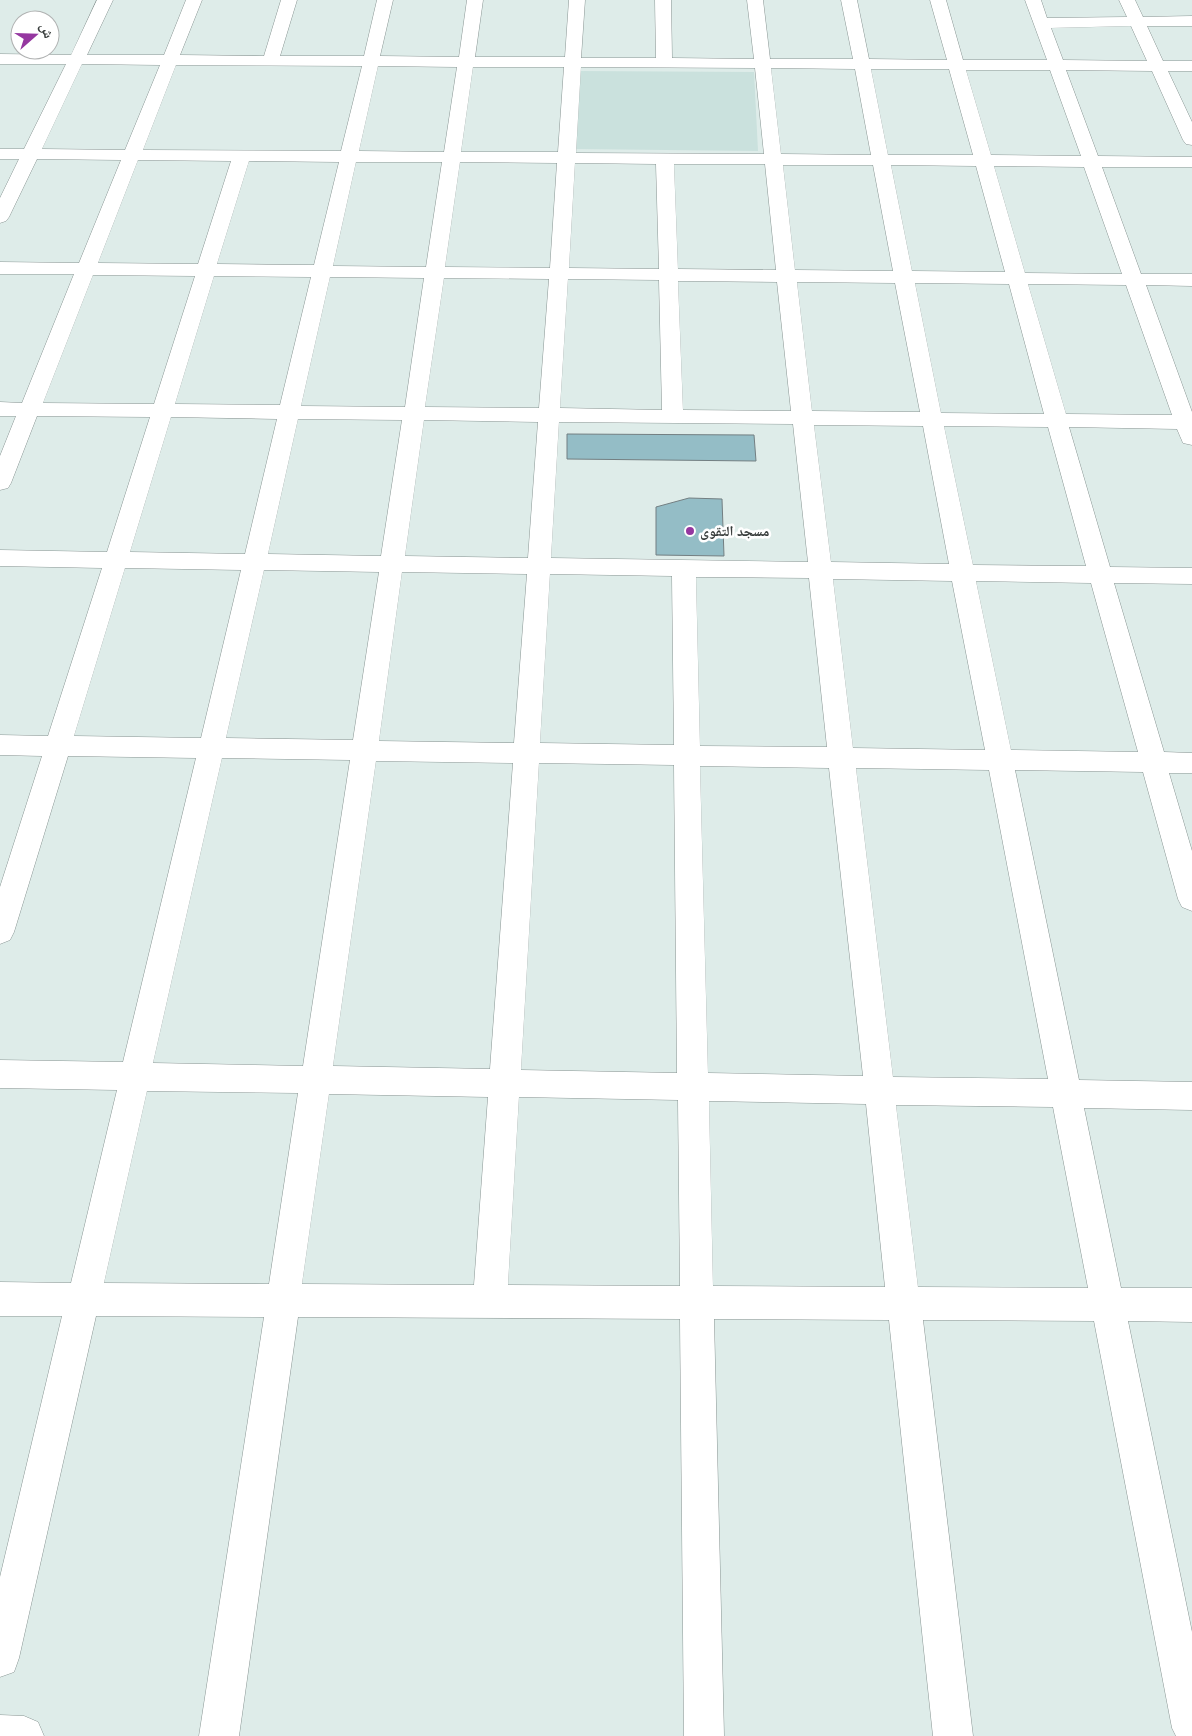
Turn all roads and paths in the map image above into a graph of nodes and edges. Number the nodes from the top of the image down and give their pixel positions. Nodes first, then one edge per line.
1 (105, 0) edge
2 (194, 0) edge
3 (289, 0) edge
4 (385, 0) edge
5 (475, 0) edge
6 (578, 0) edge
7 (663, 0) edge
8 (755, 0) edge
9 (849, 0) edge
10 (938, 0) edge
11 (1033, 0) edge
12 (1127, 0) edge
13 (1137, 20) junction
14 (1192, 21) edge
15 (1041, 23) junction
16 (0, 59) edge
17 (76, 59) junction
18 (170, 60) junction
19 (271, 60) junction
20 (371, 61) junction
21 (466, 61) junction
22 (573, 62) junction
23 (664, 62) junction
24 (762, 62) junction
25 (861, 63) junction
26 (956, 63) junction
27 (1056, 64) junction
28 (1158, 65) junction
29 (1192, 66) edge
30 (1192, 140) edge
31 (0, 154) edge
32 (31, 154) junction
33 (132, 154) junction
34 (242, 155) junction
35 (349, 156) junction
36 (452, 157) junction
37 (567, 158) junction
38 (665, 159) junction
39 (773, 159) junction
40 (880, 160) junction
41 (983, 160) junction
42 (1091, 161) junction
43 (1192, 162) edge
44 (0, 217) edge
45 (0, 268) edge
46 (86, 269) junction
47 (207, 270) junction
48 (322, 271) junction
49 (435, 272) junction
50 (559, 274) junction
51 (669, 275) junction
52 (786, 276) junction
53 (904, 277) junction
54 (1017, 278) junction
55 (1134, 280) junction
56 (1192, 280) edge
57 (0, 409) edge
58 (29, 410) junction
59 (163, 411) junction
60 (289, 412) junction
61 (414, 414) junction
62 (550, 415) junction
63 (673, 417) junction
64 (802, 418) junction
65 (932, 420) junction
66 (1057, 421) junction
67 (1190, 428) edge
68 (0, 482) edge
69 (0, 558) edge
70 (116, 560) junction
71 (254, 562) junction
72 (392, 564) junction
73 (539, 566) junction
74 (684, 568) junction
75 (820, 570) junction
76 (962, 572) junction
77 (1100, 574) junction
78 (1192, 576) edge
79 (0, 745) edge
80 (58, 746) junction
81 (211, 748) junction
82 (364, 751) junction
83 (527, 753) junction
84 (688, 756) junction
85 (841, 758) junction
86 (1000, 760) junction
87 (1154, 762) junction
88 (1192, 763) edge
89 (1192, 899) edge
90 (0, 932) edge
91 (0, 1074) edge
92 (135, 1076) junction
93 (316, 1080) junction
94 (505, 1084) junction
95 (694, 1087) junction
96 (879, 1090) junction
97 (1067, 1094) junction
98 (1192, 1096) edge
99 (0, 1300) edge
100 (83, 1300) junction
101 (283, 1300) junction
102 (490, 1302) junction
103 (697, 1303) junction
104 (904, 1303) junction
105 (1108, 1305) junction
106 (1192, 1305) edge
107 (0, 1658) edge
108 (1192, 1728) edge
109 (0, 1735) edge
110 (24, 1736) edge
111 (219, 1736) edge
112 (704, 1736) edge
113 (953, 1736) edge

1 - 17 street
2 - 18 street
3 - 19 street
4 - 20 street
5 - 21 street
6 - 22 street
7 - 23 street
8 - 24 street
9 - 25 street
10 - 26 street
11 - 15 street
12 - 13 street
13 - 14 street
13 - 15 street
13 - 28 street
15 - 27 street
16 - 17 street
17 - 18 street
17 - 32 street
18 - 19 street
18 - 33 street
19 - 20 street
20 - 21 street
20 - 35 street
21 - 22 street
21 - 36 street
22 - 23 street
22 - 37 street
23 - 24 street
24 - 25 street
24 - 39 street
25 - 26 street
25 - 40 street
26 - 27 street
26 - 41 street
27 - 28 street
27 - 42 street
28 - 29 street
28 - 30 street
31 - 32 street
32 - 33 street
32 - 44 street
33 - 34 street
33 - 46 street
34 - 35 street
34 - 47 street
35 - 36 street
35 - 48 street
36 - 37 street
36 - 49 street
37 - 38 street
37 - 50 street
38 - 39 street
38 - 51 street
39 - 40 street
39 - 52 street
40 - 41 street
40 - 53 street
41 - 42 street
41 - 54 street
42 - 43 street
42 - 55 street
45 - 46 street
46 - 47 street
46 - 58 street
47 - 48 street
47 - 59 street
48 - 49 street
48 - 60 street
49 - 50 street
49 - 61 street
50 - 51 street
50 - 62 street
51 - 52 street
51 - 63 street
52 - 53 street
52 - 64 street
53 - 54 street
53 - 65 street
54 - 55 street
54 - 66 street
55 - 56 street
55 - 67 street
57 - 58 street
58 - 59 street
58 - 68 street
59 - 60 street
59 - 70 street
60 - 61 street
60 - 71 street
61 - 62 street
61 - 72 street
62 - 63 street
62 - 73 street
63 - 64 street
64 - 65 street
64 - 75 street
65 - 66 street
65 - 76 street
66 - 67 street
66 - 77 street
69 - 70 street
70 - 71 street
70 - 80 street
71 - 72 street
71 - 81 street
72 - 73 street
72 - 82 street
73 - 74 street
73 - 83 street
74 - 75 street
74 - 84 street
75 - 76 street
75 - 85 street
76 - 77 street
76 - 86 street
77 - 78 street
77 - 87 street
79 - 80 street
80 - 81 street
80 - 90 street
81 - 82 street
81 - 92 street
82 - 83 street
82 - 93 street
83 - 84 street
83 - 94 street
84 - 85 street
84 - 95 street
85 - 86 street
85 - 96 street
86 - 87 street
86 - 97 street
87 - 88 street
87 - 89 street
91 - 92 street
92 - 93 street
92 - 100 street
93 - 94 street
93 - 101 street
94 - 95 street
94 - 102 street
95 - 96 street
95 - 103 street
96 - 97 street
96 - 104 street
97 - 98 street
97 - 105 street
99 - 100 street
100 - 101 street
100 - 107 street
101 - 102 street
101 - 111 street
102 - 103 street
103 - 104 street
103 - 112 street
104 - 105 street
104 - 113 street
105 - 106 street
105 - 108 street
109 - 110 street

